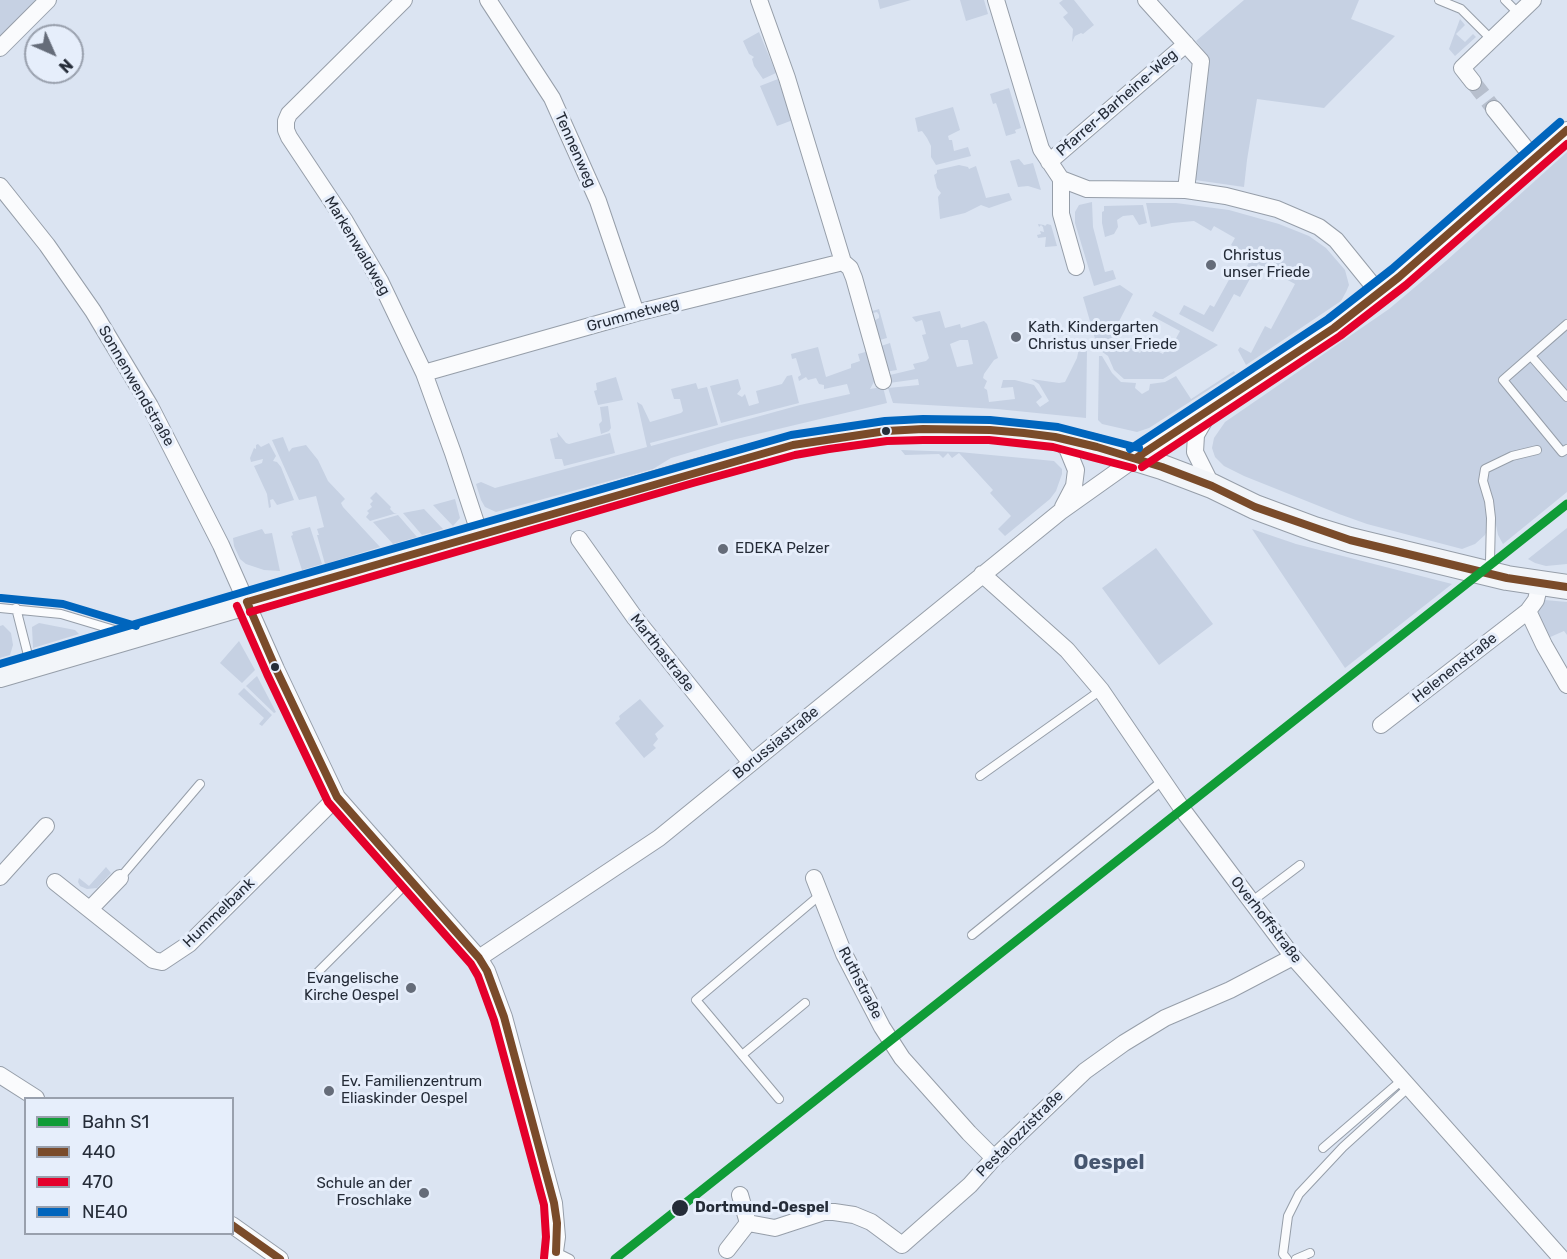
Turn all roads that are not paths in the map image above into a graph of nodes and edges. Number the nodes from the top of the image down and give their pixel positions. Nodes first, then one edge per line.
1 (48, 0) edge
2 (404, 0) edge
3 (488, 0) edge
4 (759, 0) edge
5 (996, 0) edge
6 (1146, 0) edge
7 (1439, 0) edge
8 (1505, 0) edge
9 (1533, 0) edge
10 (1519, 14) junction
11 (1492, 40) junction
12 (1186, 44) junction
13 (0, 48) edge
14 (1473, 82) tunnel mouth
15 (1494, 108) tunnel mouth
16 (1567, 130) edge
17 (1535, 160) junction
18 (1049, 162) junction
19 (1061, 179) junction
20 (0, 186) edge
21 (1186, 190) junction
22 (843, 262) junction
23 (1076, 267) dead end
24 (1379, 293) junction
25 (636, 313) junction
26 (1567, 324) edge
27 (1531, 356) junction
28 (424, 373) junction
29 (883, 381) dead end
30 (1567, 397) edge
31 (1210, 410) junction
32 (1055, 437) junction
33 (1567, 449) edge
34 (1537, 450) dead end
35 (1136, 458) junction
36 (1212, 486) junction
37 (1060, 512) junction
38 (480, 535) junction
39 (579, 539) dead end
40 (1490, 561) dead end
41 (982, 574) junction
42 (1540, 584) junction
43 (1567, 587) edge
44 (247, 602) junction
45 (0, 608) edge
46 (16, 608) junction
47 (1528, 611) junction
48 (133, 636) junction
49 (31, 666) junction
50 (0, 675) edge
51 (1567, 685) edge
52 (1101, 690) junction
53 (1382, 725) dead end
54 (751, 764) junction
55 (980, 776) dead end
56 (1162, 781) junction
57 (200, 784) dead end
58 (337, 797) junction
59 (46, 826) dead end
60 (1300, 865) dead end
61 (0, 877) edge
62 (120, 878) joint
63 (814, 878) dead end
64 (410, 880) junction
65 (55, 882) dead end
66 (821, 894) junction
67 (1251, 902) junction
68 (90, 909) junction
69 (972, 935) dead end
70 (1293, 957) junction
71 (480, 958) junction
72 (311, 979) dead end
73 (806, 1003) dead end
74 (742, 1055) junction
75 (0, 1075) edge
76 (1405, 1083) junction
77 (34, 1097) edge
78 (779, 1100) dead end
79 (1323, 1148) dead end
80 (994, 1158) junction
81 (740, 1195) dead end
82 (748, 1223) junction
83 (234, 1226) edge
84 (727, 1250) dead end
85 (901, 1252) edge
86 (1310, 1253) dead end
87 (560, 1257) edge
88 (280, 1259) edge
89 (1287, 1259) edge
90 (1296, 1259) edge
91 (1562, 1259) edge

1 - 13 street
2 - 28 street, Markenwaldweg
3 - 25 street, Tennenweg
4 - 22 street
5 - 18 street
6 - 12 street, Pfarrer-Barheine-Weg
7 - 11 lane
8 - 10 lane
9 - 10 street
10 - 11 street
11 - 14 street
12 - 18 street, Pfarrer-Barheine-Weg
12 - 21 street, Pfarrer-Barheine-Weg
15 - 17 street
16 - 17 street, Borussiastraße
17 - 24 street, Borussiastraße
18 - 19 street
19 - 21 street
19 - 23 street
20 - 44 street, Sonnenwendstraße
21 - 24 street
22 - 25 street, Grummetweg
22 - 29 street
24 - 31 street, Borussiastraße
25 - 28 street, Grummetweg
26 - 27 lane
27 - 30 lane
27 - 33 lane
28 - 38 street, Markenwaldweg
31 - 35 street, Borussiastraße
31 - 36 street
32 - 35 main road
32 - 37 street, Borussiastraße
32 - 38 main road
34 - 40 lane
35 - 36 main road
35 - 37 street, Borussiastraße
36 - 42 main road
37 - 41 street, Borussiastraße
38 - 44 main road
39 - 54 street, Marthastraße
41 - 52 street, Overhoffstraße
41 - 54 street, Borussiastraße
42 - 43 main road
42 - 47 street
44 - 48 main road
44 - 58 street, Sonnenwendstraße
45 - 46 lane
46 - 48 lane
46 - 49 lane
47 - 51 street
47 - 53 street, Helenenstraße
48 - 49 main road
49 - 50 main road
52 - 55 lane
52 - 56 street, Overhoffstraße
54 - 71 street, Borussiastraße
56 - 67 street, Overhoffstraße
56 - 69 lane
57 - 62 lane
58 - 64 street, Sonnenwendstraße
58 - 68 street, Hummelbank
59 - 61 street
60 - 67 lane
62 - 68 street
63 - 66 street, Ruthstraße
64 - 71 street, Sonnenwendstraße
64 - 72 lane
65 - 68 street, Hummelbank
66 - 74 lane
66 - 80 street, Ruthstraße
67 - 70 street, Overhoffstraße
70 - 76 street, Overhoffstraße
70 - 80 street, Pestalozzistraße
71 - 87 street, Sonnenwendstraße
73 - 74 lane
74 - 78 lane
75 - 77 street
76 - 79 lane
76 - 89 lane
76 - 91 street, Overhoffstraße
80 - 85 street, Pestalozzistraße
81 - 82 street
82 - 84 street
82 - 85 street, Pestalozzistraße
83 - 88 street
86 - 90 lane

